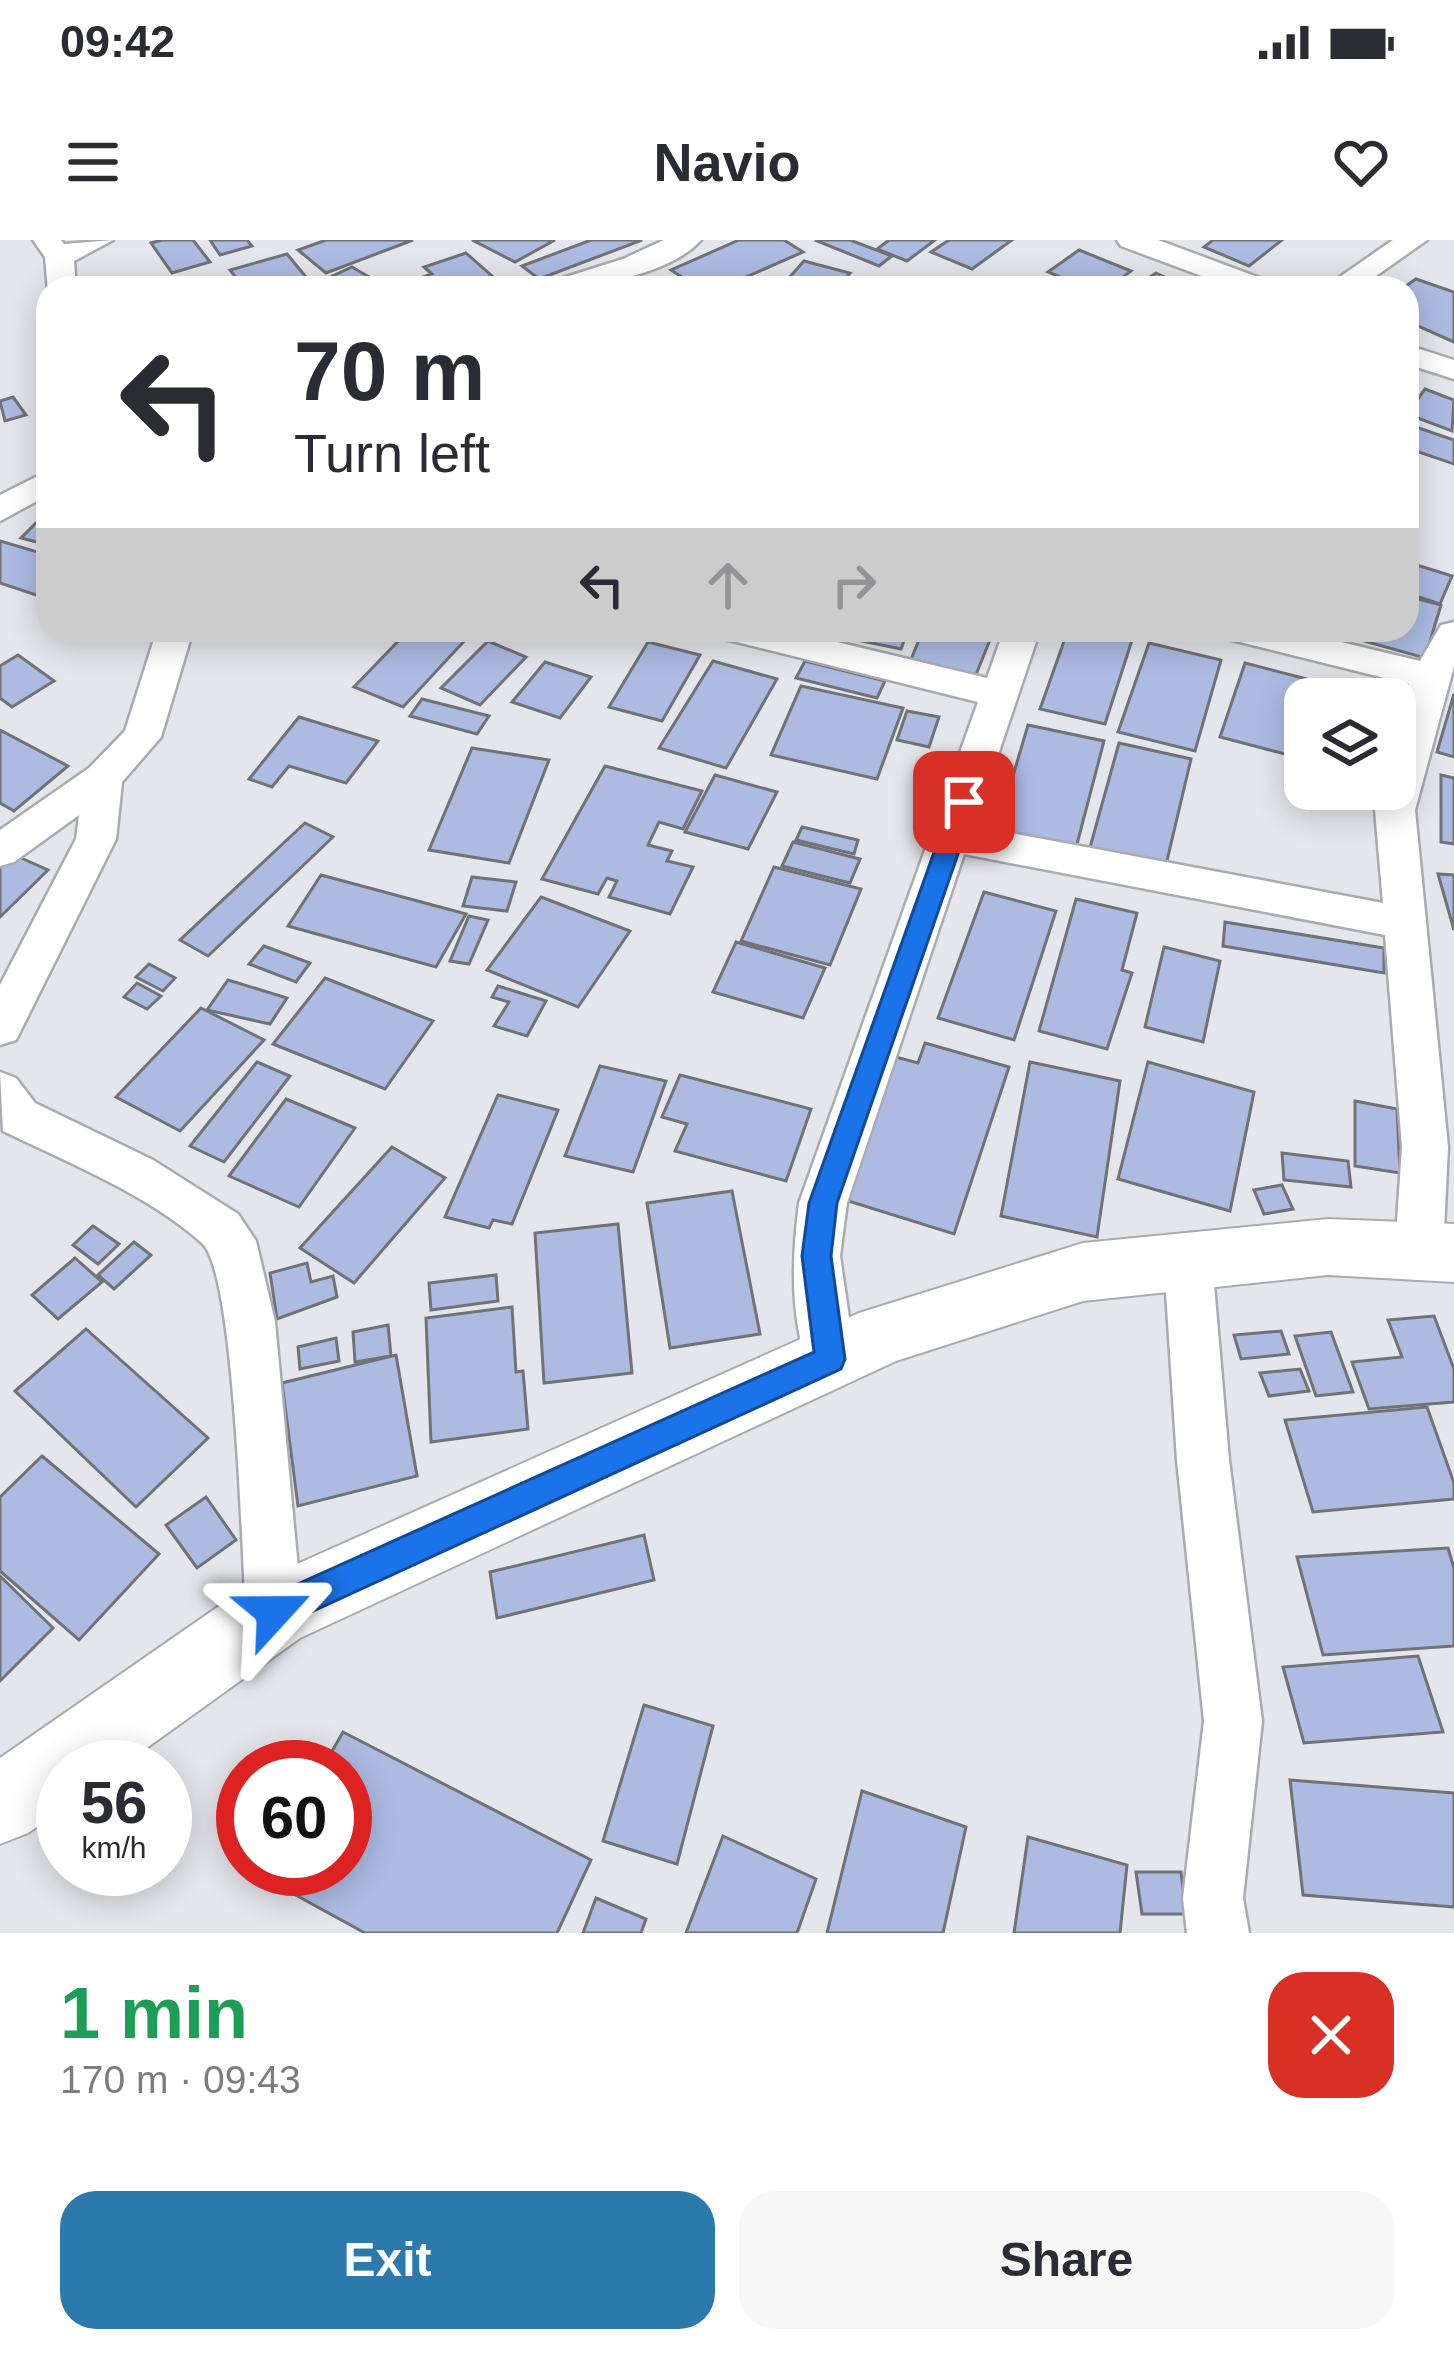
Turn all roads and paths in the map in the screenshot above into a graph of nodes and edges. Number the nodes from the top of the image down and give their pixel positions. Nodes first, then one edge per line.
1 (99, 240) edge
2 (686, 240) edge
3 (1131, 240) edge
4 (1413, 240) edge
5 (53, 249) edge
6 (598, 276) edge
7 (1229, 276) edge
8 (1358, 276) edge
9 (1419, 358) edge
10 (1454, 370) edge
11 (36, 488) edge
12 (0, 510) edge
13 (1454, 634) edge
14 (171, 642) edge
15 (786, 642) edge
16 (1018, 642) edge
17 (1290, 642) edge
18 (1430, 676) junction
19 (1000, 694) junction
20 (103, 778) junction
21 (952, 837) junction
22 (0, 851) edge
23 (1405, 923) junction
24 (0, 1027) edge
25 (6, 1115) edge
26 (1436, 1252) edge
27 (1188, 1261) junction
28 (830, 1359) junction
29 (274, 1612) junction
30 (0, 1805) edge
31 (1218, 1933) edge

1 - 5 street
2 - 6 street
3 - 7 street
4 - 8 street
9 - 10 street
11 - 12 street
13 - 18 street
14 - 20 street
15 - 19 street
16 - 19 street
17 - 18 street
18 - 23 street
19 - 21 street
20 - 22 street
20 - 24 street
21 - 23 street
21 - 28 street
23 - 26 street
25 - 29 street
26 - 27 main road
27 - 28 main road
27 - 31 street
28 - 29 main road
29 - 30 main road

